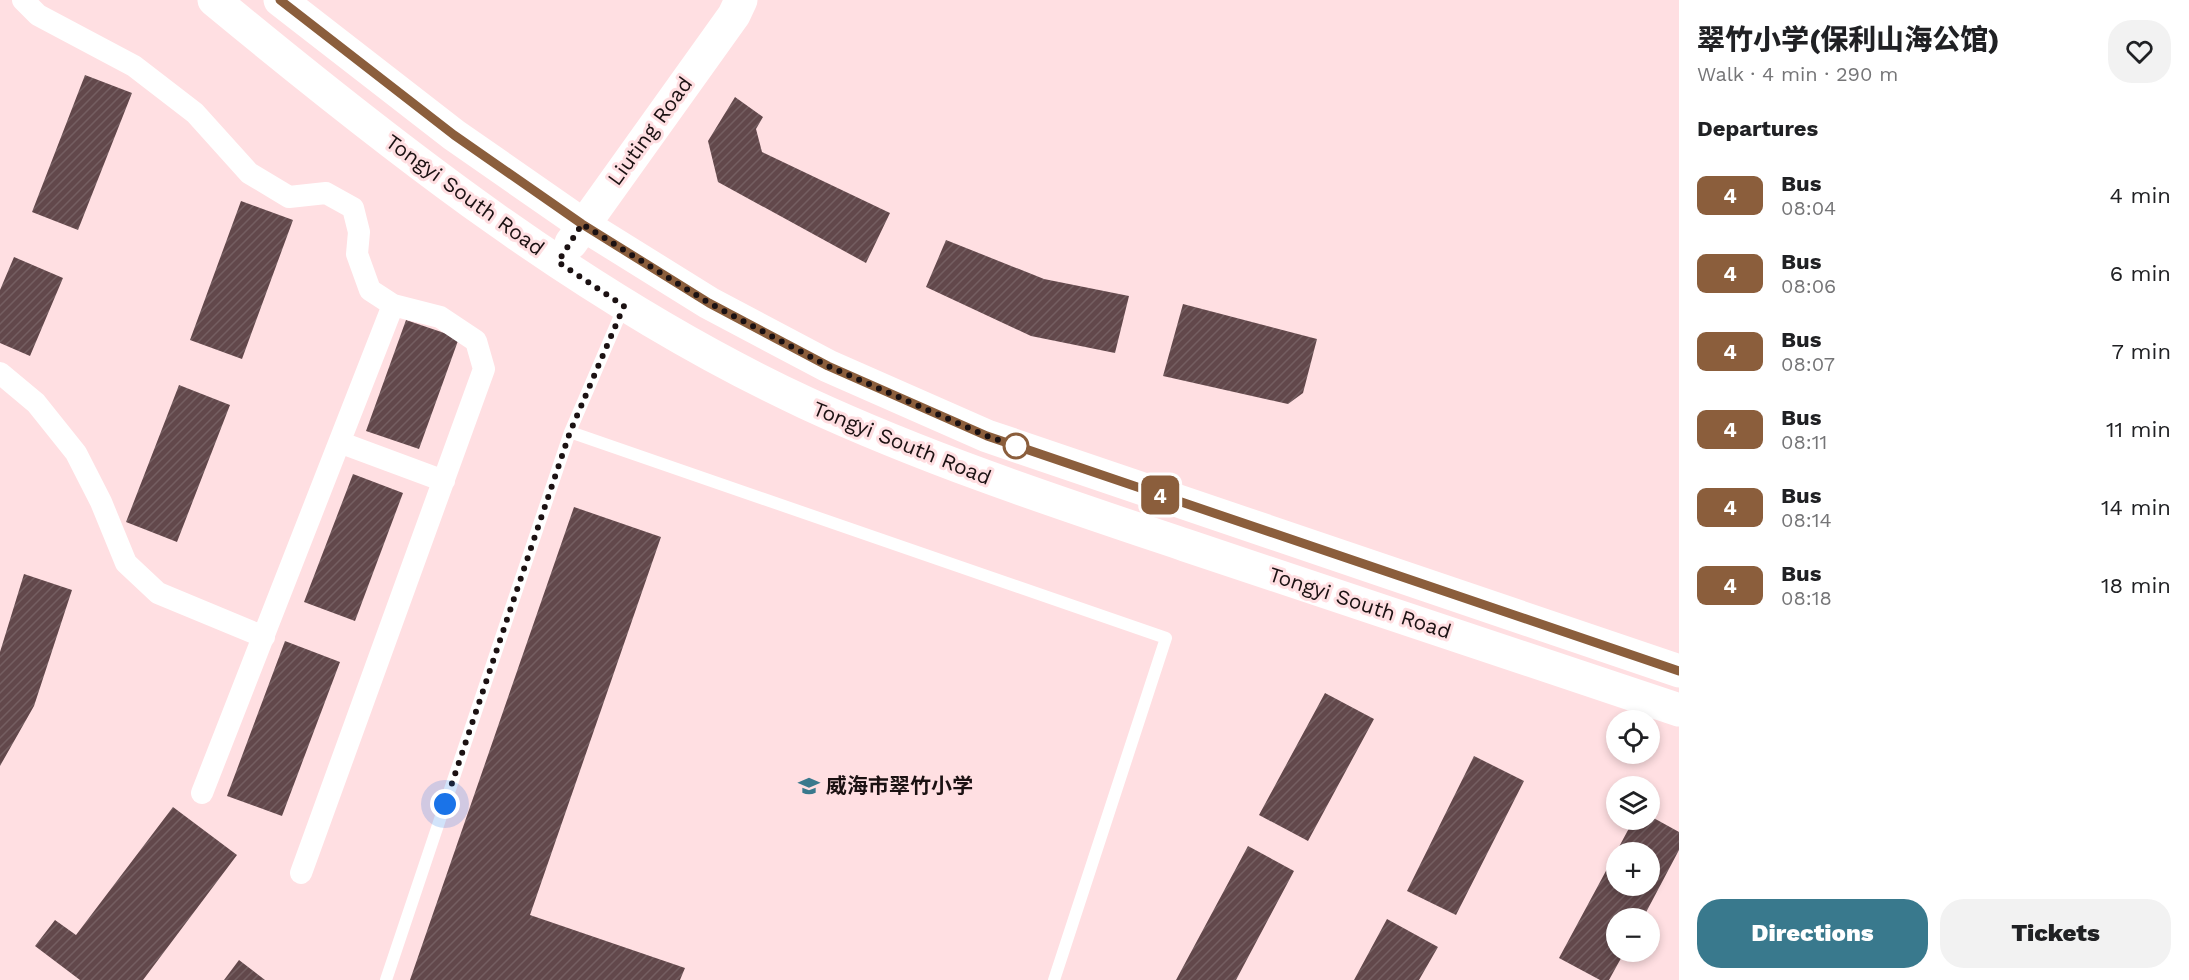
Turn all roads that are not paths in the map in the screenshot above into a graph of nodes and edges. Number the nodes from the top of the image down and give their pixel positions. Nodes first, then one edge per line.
1 (23, 0) edge
2 (214, 0) edge
3 (280, 0) edge
4 (741, 0) edge
5 (582, 224) junction
6 (558, 262) junction
7 (393, 305) junction
8 (624, 306) junction
9 (0, 373) edge
10 (570, 432) junction
11 (347, 445) dead end
12 (444, 480) junction
13 (264, 637) junction
14 (1679, 671) edge
15 (1679, 710) edge
16 (202, 794) dead end
17 (301, 873) dead end
18 (386, 980) edge
19 (1054, 980) edge

1 - 7 street
2 - 6 main road, Tongyi South Road
3 - 5 main road, Tongyi South Road
4 - 5 main road, Liuting Road
5 - 6 main road, Liuting Road
5 - 14 main road, Tongyi South Road
6 - 8 main road, Tongyi South Road
7 - 12 street
7 - 13 street
8 - 10 lane
8 - 15 main road, Tongyi South Road
9 - 13 street
10 - 18 lane
10 - 19 lane
11 - 12 street
12 - 17 street
13 - 16 street

